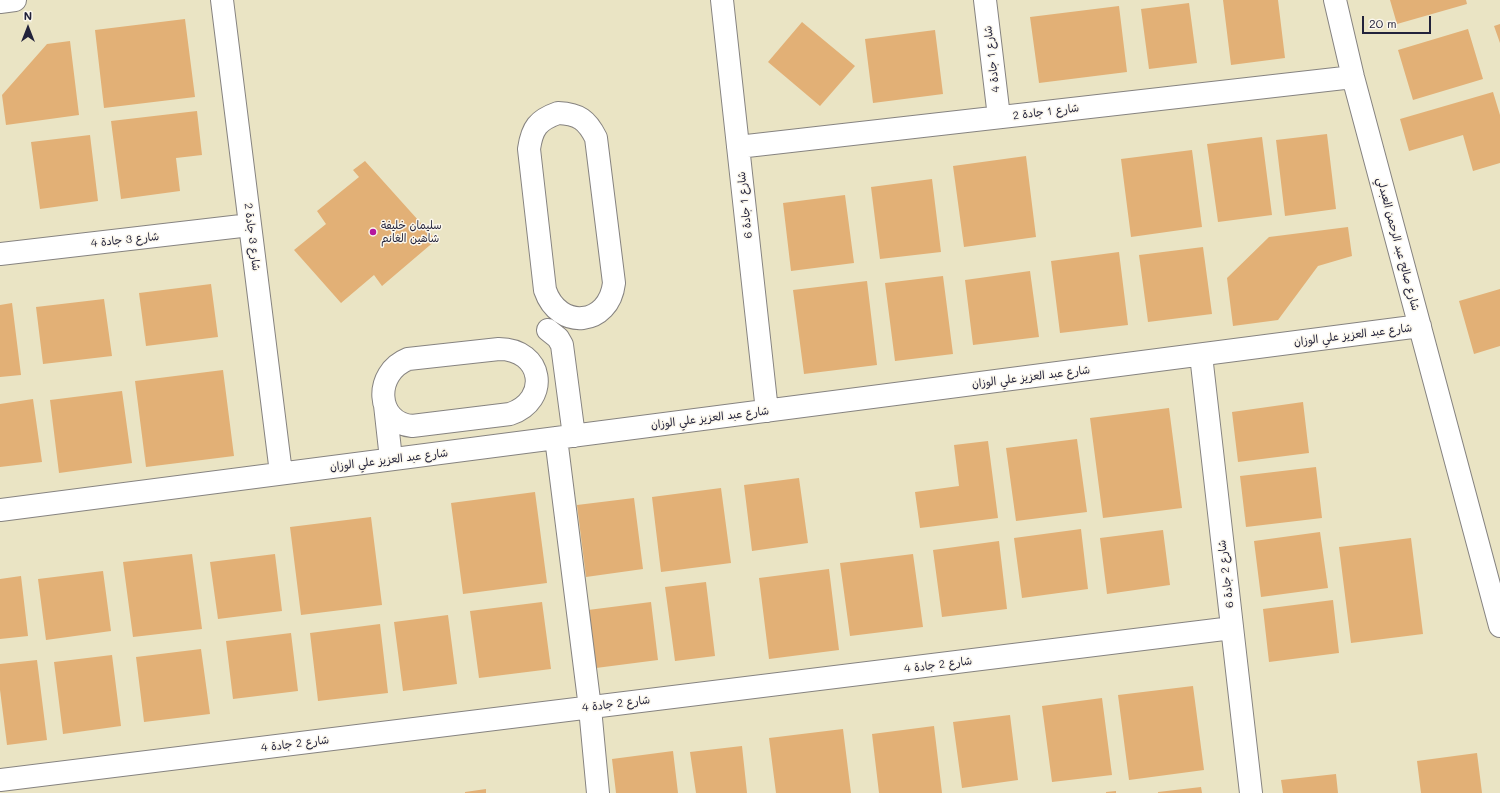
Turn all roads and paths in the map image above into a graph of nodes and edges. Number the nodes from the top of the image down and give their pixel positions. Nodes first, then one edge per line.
1 (15, 0) edge
2 (222, 0) edge
3 (722, 0) edge
4 (985, 0) edge
5 (1335, 0) edge
6 (0, 2) edge
7 (1353, 77) junction
8 (999, 117) junction
9 (738, 147) junction
10 (250, 226) junction
11 (0, 254) edge
12 (561, 313) junction
13 (1420, 326) junction
14 (548, 330) junction
15 (1201, 355) junction
16 (525, 357) junction
17 (385, 405) junction
18 (767, 411) junction
19 (565, 437) junction
20 (391, 459) junction
21 (281, 473) junction
22 (0, 510) edge
23 (1492, 565) edge
24 (1500, 626) edge
25 (1232, 628) junction
26 (590, 708) junction
27 (0, 780) edge
28 (598, 793) edge
29 (1251, 793) edge

1 - 6 street
2 - 10 street, شارع 3 جادة 2
3 - 9 street, شارع 1 جادة 6
4 - 8 street, شارع 1 جادة 4
5 - 7 street, شارع صالح عبد الرحمن العبدلي
7 - 8 street, شارع 1 جادة 2
7 - 13 street, شارع صالح عبد الرحمن العبدلي
8 - 9 street, شارع 1 جادة 2
9 - 18 street, شارع 1 جادة 6
10 - 11 street, شارع 3 جادة 4
10 - 21 street, شارع 3 جادة 2
12 - 12 street
12 - 14 street
13 - 15 street, شارع عبد العزيز علي الوزان
13 - 23 street, شارع صالح عبد الرحمن العبدلي
14 - 16 street
14 - 19 street
15 - 18 street, شارع عبد العزيز علي الوزان
15 - 25 street, شارع 2 جادة 6
16 - 17 street
16 - 17 street
17 - 20 street
18 - 19 street, شارع عبد العزيز علي الوزان
19 - 20 street, شارع عبد العزيز علي الوزان
19 - 26 street
20 - 21 street, شارع عبد العزيز علي الوزان
21 - 22 street, شارع عبد العزيز علي الوزان
23 - 24 street, شارع صالح عبد الرحمن العبدلي
25 - 26 street, شارع 2 جادة 4
25 - 29 street, شارع 2 جادة 6
26 - 27 street, شارع 2 جادة 4
26 - 28 street

